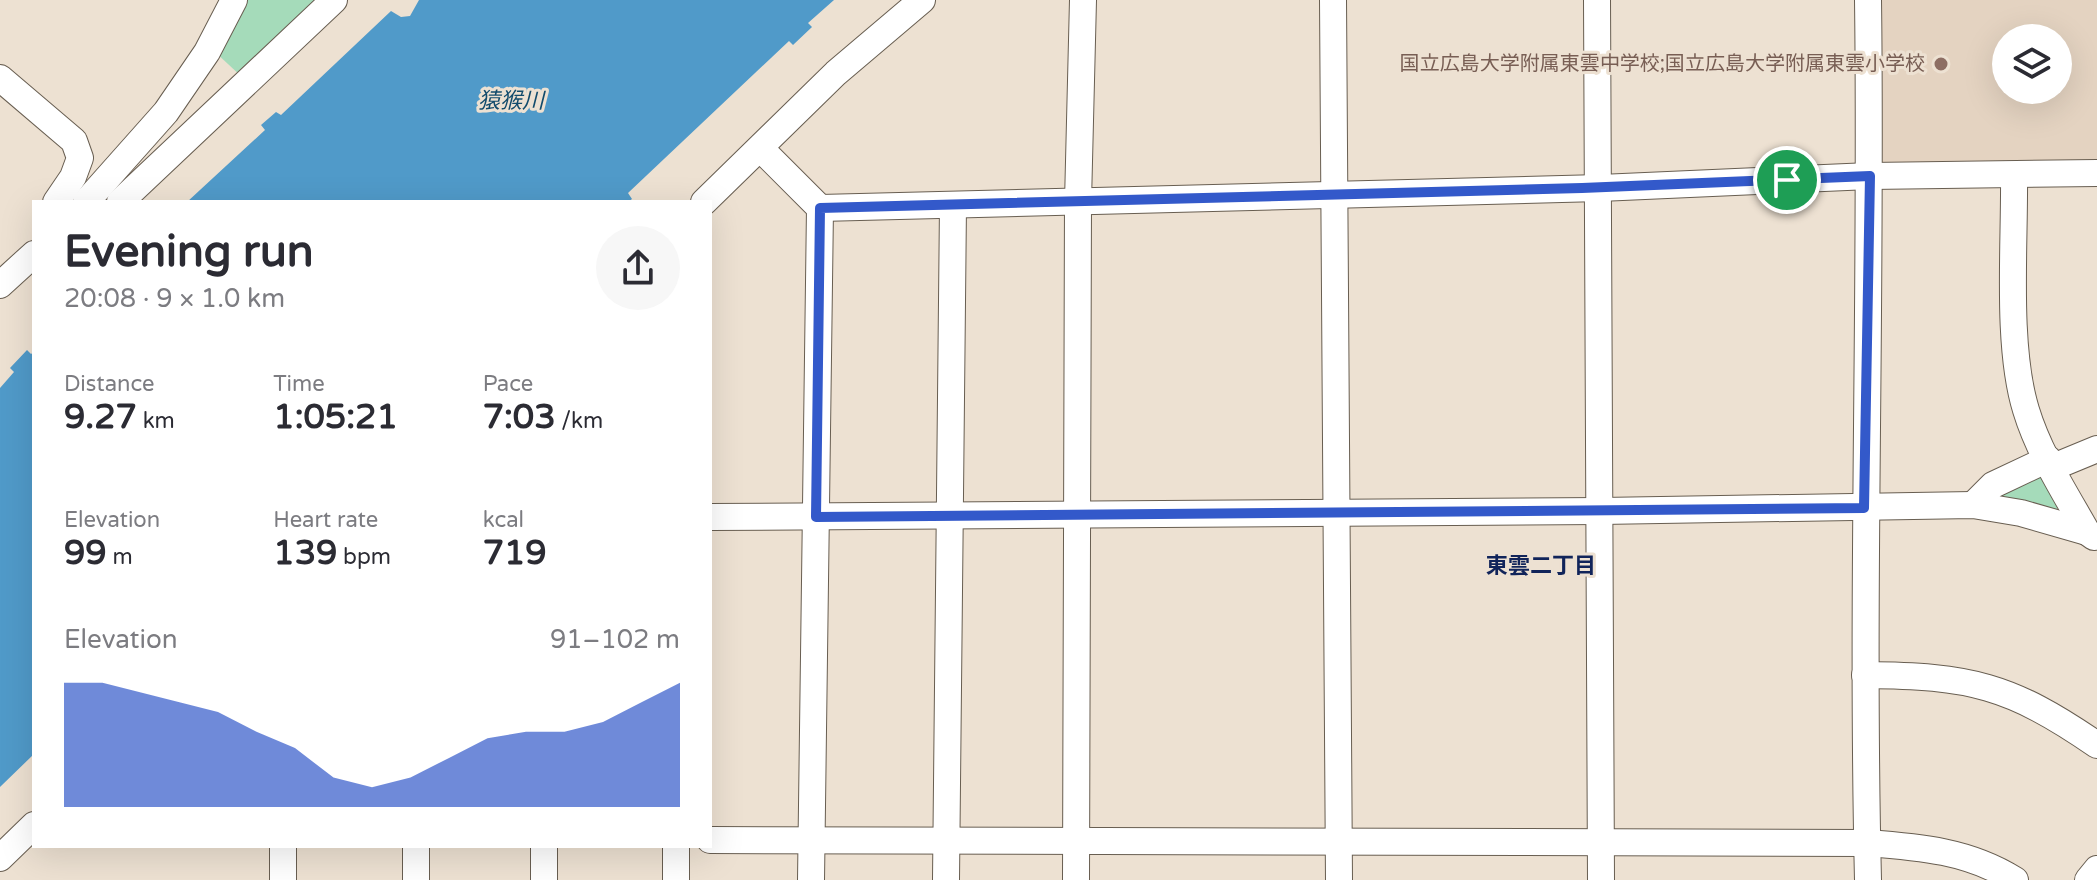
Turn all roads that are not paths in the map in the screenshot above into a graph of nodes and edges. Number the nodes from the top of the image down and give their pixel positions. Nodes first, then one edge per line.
1 (234, 0) edge
2 (334, 0) edge
3 (922, 0) edge
4 (1083, 0) edge
5 (1333, 0) edge
6 (1597, 0) edge
7 (1868, 0) edge
8 (0, 78) edge
9 (761, 149) junction
10 (2097, 173) edge
11 (2014, 175) junction
12 (1870, 176) junction
13 (1600, 188) junction
14 (1335, 193) junction
15 (57, 200) edge
16 (88, 200) edge
17 (122, 200) edge
18 (706, 200) edge
19 (1078, 202) junction
20 (953, 205) junction
21 (820, 208) junction
22 (32, 259) edge
23 (32, 259) edge
24 (0, 285) edge
25 (0, 307) edge
26 (2097, 449) edge
27 (2050, 463) junction
28 (1973, 505) junction
29 (1864, 508) junction
30 (1337, 511) junction
31 (1601, 511) junction
32 (1077, 515) junction
33 (950, 516) junction
34 (712, 517) edge
35 (816, 517) junction
36 (2092, 536) edge
37 (1865, 675) junction
38 (2097, 745) edge
39 (32, 827) edge
40 (947, 839) junction
41 (712, 840) edge
42 (812, 840) junction
43 (1076, 840) junction
44 (1338, 842) junction
45 (1601, 843) junction
46 (1867, 843) junction
47 (283, 848) edge
48 (416, 848) edge
49 (544, 848) edge
50 (676, 848) edge
51 (0, 858) edge
52 (2097, 869) edge
53 (283, 880) edge
54 (416, 880) edge
55 (544, 880) edge
56 (676, 880) edge
57 (811, 880) edge
58 (946, 880) edge
59 (1076, 880) edge
60 (1339, 880) edge
61 (1601, 880) edge
62 (1868, 880) edge
63 (2015, 880) edge
64 (2088, 880) edge

1 - 16 street
2 - 17 street
3 - 9 street
4 - 19 street
5 - 14 street
6 - 13 street
7 - 12 street
8 - 15 street
9 - 18 street
9 - 21 street
10 - 11 street
11 - 12 street
11 - 27 street
12 - 13 street
12 - 29 street
13 - 14 street
13 - 31 street
14 - 19 street
14 - 30 street
19 - 20 street
19 - 32 street
20 - 21 street
20 - 33 street
21 - 35 street
22 - 24 street
23 - 25 street
26 - 27 street
27 - 28 street
27 - 36 street
28 - 29 street
28 - 36 street
29 - 31 street
29 - 37 street
30 - 31 street
30 - 32 street
30 - 44 street
31 - 45 street
32 - 33 street
32 - 43 street
33 - 35 street
33 - 40 street
34 - 35 street
35 - 42 street
37 - 38 street
37 - 46 street
39 - 51 street
40 - 42 street
40 - 43 street
40 - 58 street
41 - 42 street
42 - 57 street
43 - 44 street
43 - 59 street
44 - 45 street
44 - 60 street
45 - 46 street
45 - 61 street
46 - 62 street
46 - 63 street
47 - 53 street
48 - 54 street
49 - 55 street
50 - 56 street
52 - 64 street

